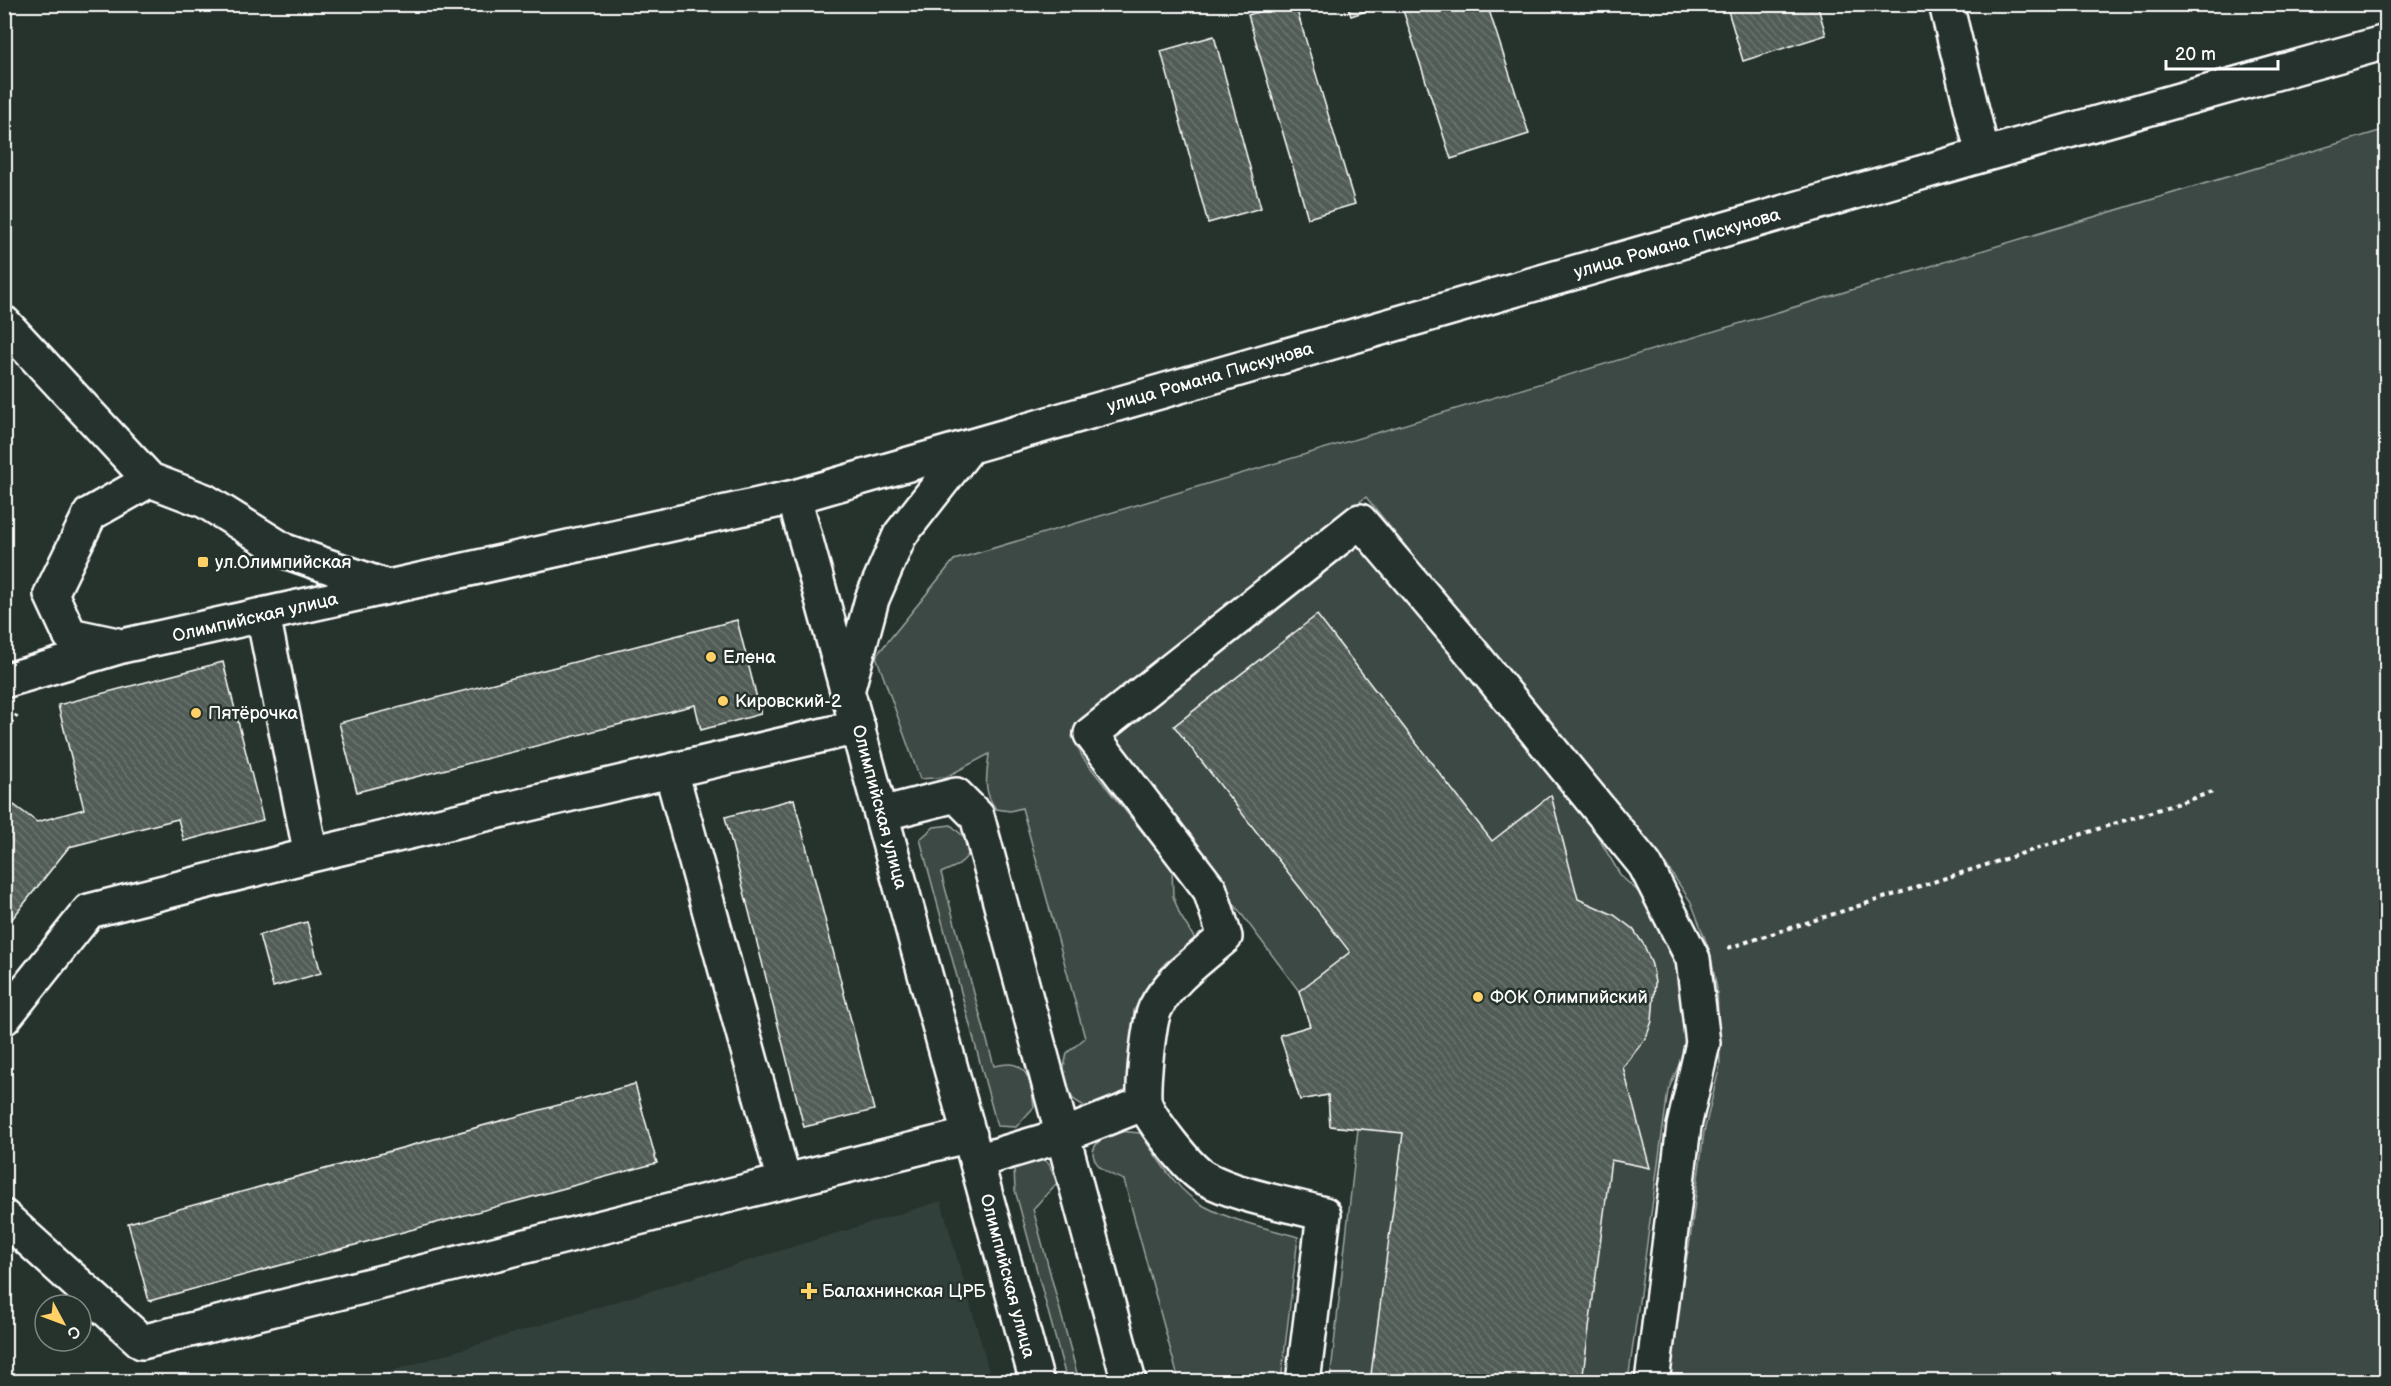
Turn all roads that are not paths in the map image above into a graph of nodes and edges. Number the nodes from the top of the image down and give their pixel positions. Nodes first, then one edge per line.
1 (1946, 4) edge
2 (2386, 42) edge
3 (1983, 155) junction
4 (4, 323) edge
5 (969, 447) junction
6 (150, 480) junction
7 (794, 497) junction
8 (387, 587) junction
9 (263, 615) junction
10 (122, 646) junction
11 (4, 681) edge
12 (848, 690) junction
13 (858, 727) junction
14 (671, 771) junction
15 (881, 814) junction
16 (311, 855) junction
17 (4, 1018) edge
18 (1145, 1103) junction
19 (1064, 1135) junction
20 (973, 1148) junction
21 (784, 1182) junction
22 (4, 1217) edge
23 (1037, 1382) edge
24 (1129, 1382) edge
25 (1302, 1382) edge
26 (1652, 1382) edge

1 - 3 street
2 - 3 street, улица Романа Пискунова
3 - 5 street, улица Романа Пискунова
4 - 6 street
5 - 7 street, улица Романа Пискунова
5 - 12 street
6 - 8 street, Олимпийская улица
6 - 10 street, Олимпийская улица
7 - 8 street, Олимпийская улица
7 - 12 street, Олимпийская улица
8 - 9 street, Олимпийская улица
9 - 10 street, Олимпийская улица
9 - 16 street
10 - 11 street, Олимпийская улица
12 - 13 street, Олимпийская улица
13 - 14 street
13 - 15 street, Олимпийская улица
14 - 16 street
14 - 21 street
15 - 19 street
15 - 20 street, Олимпийская улица
16 - 17 street
18 - 19 street
18 - 25 street
18 - 26 street
19 - 20 street
19 - 24 street
20 - 21 street
20 - 23 street, Олимпийская улица
21 - 22 street

